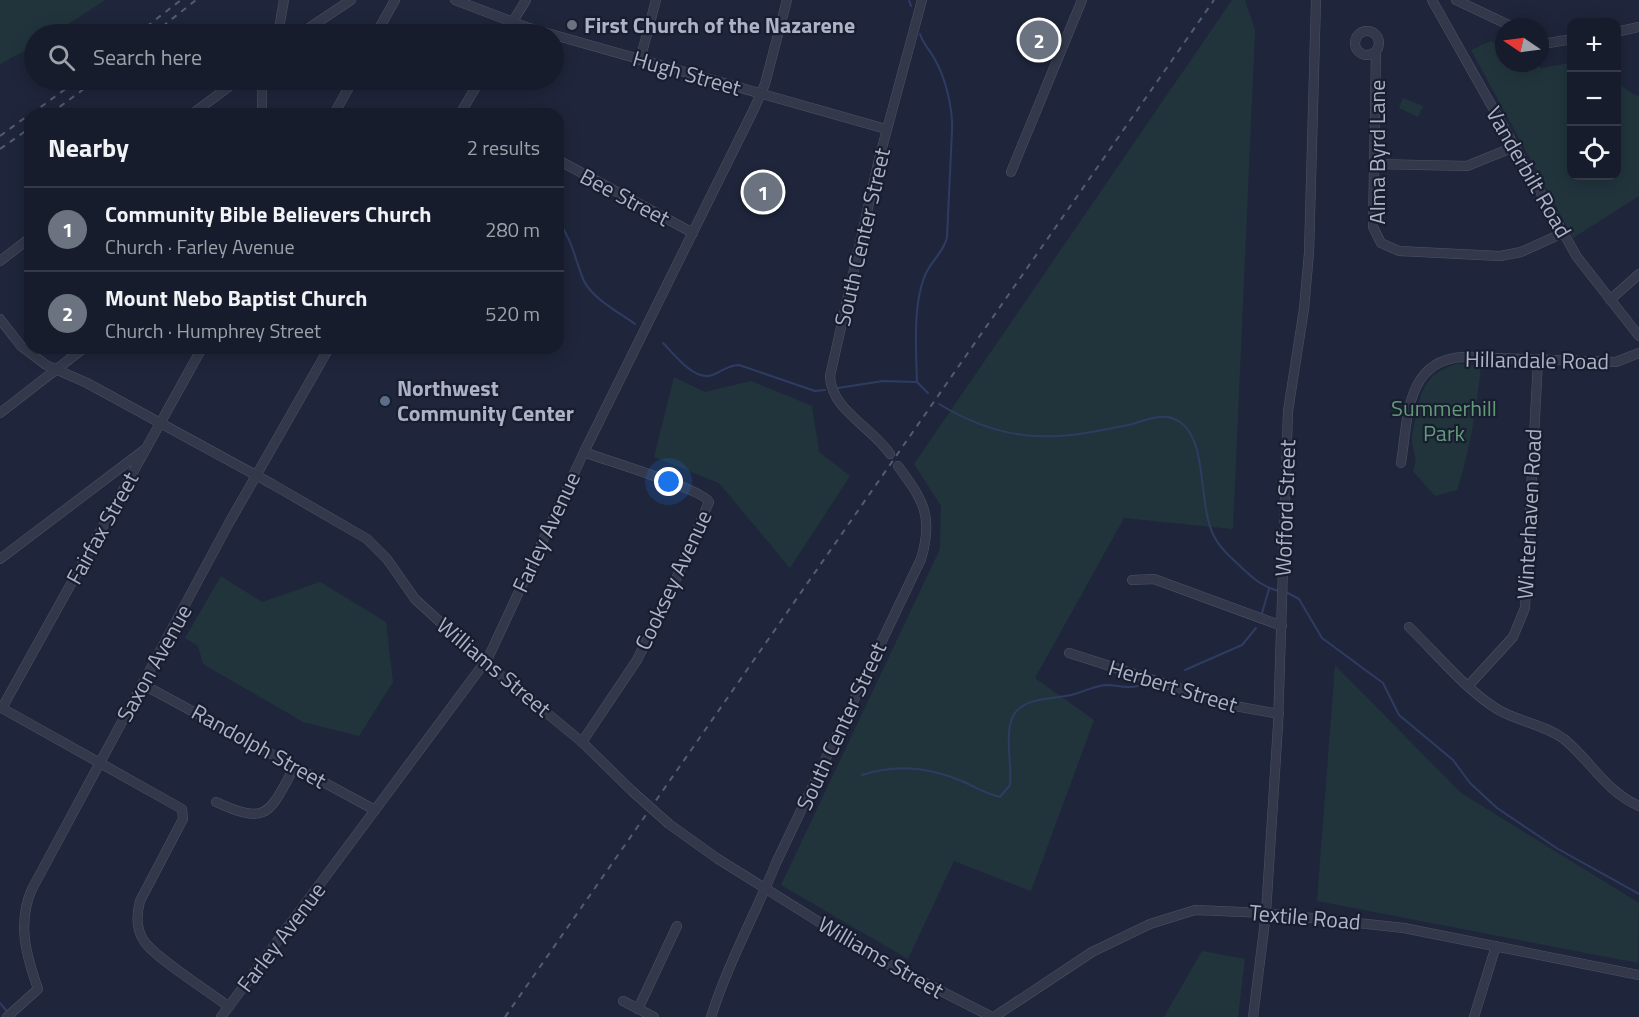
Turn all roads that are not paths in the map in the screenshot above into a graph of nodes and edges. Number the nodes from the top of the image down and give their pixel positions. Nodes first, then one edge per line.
1 (284, 0) edge
2 (351, 0) edge
3 (395, 0) edge
4 (455, 0) edge
5 (526, 0) edge
6 (656, 0) edge
7 (787, 0) edge
8 (922, 0) edge
9 (1082, 0) edge
10 (1316, 0) edge
11 (1432, 0) edge
12 (1456, 0) edge
13 (1495, 19) edge
14 (513, 21) junction
15 (280, 24) edge
16 (315, 24) edge
17 (382, 24) edge
18 (511, 24) edge
19 (523, 24) edge
20 (1639, 27) edge
21 (1621, 31) edge
22 (564, 37) edge
23 (1567, 40) edge
24 (1549, 43) edge
25 (1376, 52) dead end
26 (639, 60) junction
27 (224, 90) edge
28 (262, 90) edge
29 (347, 90) edge
30 (475, 90) edge
31 (761, 94) junction
32 (200, 108) edge
33 (262, 108) edge
34 (337, 108) edge
35 (466, 108) edge
36 (886, 129) junction
37 (1514, 147) junction
38 (564, 163) edge
39 (1374, 164) junction
40 (1011, 172) dead end
41 (693, 233) junction
42 (1563, 233) junction
43 (24, 243) edge
44 (0, 261) edge
45 (1639, 274) edge
46 (1610, 300) junction
47 (0, 319) edge
48 (1639, 336) edge
49 (24, 347) edge
50 (1639, 353) edge
51 (31, 354) edge
52 (76, 354) edge
53 (199, 354) edge
54 (326, 354) edge
55 (1538, 360) junction
56 (57, 369) junction
57 (0, 413) edge
58 (160, 424) junction
59 (147, 447) junction
60 (584, 452) junction
61 (890, 454) dead end
62 (1401, 463) dead end
63 (898, 466) dead end
64 (257, 476) junction
65 (0, 559) edge
66 (1132, 580) dead end
67 (1282, 626) junction
68 (1408, 627) dead end
69 (1069, 653) dead end
70 (485, 662) junction
71 (142, 684) junction
72 (1469, 685) junction
73 (1, 707) edge
74 (1279, 714) junction
75 (582, 742) junction
76 (99, 762) junction
77 (294, 768) junction
78 (216, 802) dead end
79 (1639, 806) edge
80 (375, 810) junction
81 (766, 889) junction
82 (1266, 913) junction
83 (677, 926) dead end
84 (1496, 946) junction
85 (1639, 975) edge
86 (623, 1001) dead end
87 (229, 1007) junction
88 (638, 1009) junction
89 (7, 1017) edge
90 (221, 1017) edge
91 (654, 1017) edge
92 (711, 1017) edge
93 (993, 1017) edge
94 (1254, 1017) edge
95 (1474, 1017) edge

1 - 15 street
2 - 16 street
3 - 17 street
4 - 14 street, Hugh Street
5 - 14 street
6 - 26 street
7 - 31 street, Farley Avenue
8 - 36 street, South Center Street
9 - 40 street
10 - 67 street, Wofford Street
11 - 37 street, Vanderbilt Road
12 - 13 street
14 - 18 street
14 - 19 street, Hugh Street
20 - 21 street
22 - 26 street, Hugh Street
23 - 24 street
25 - 39 street, Alma Byrd Lane
26 - 31 street, Hugh Street
27 - 32 street
28 - 33 street
29 - 34 street
30 - 35 street
31 - 36 street, Hugh Street
31 - 41 street, Farley Avenue
36 - 61 street, South Center Street
37 - 39 street
37 - 42 street, Vanderbilt Road
38 - 41 street, Bee Street
39 - 42 street, Alma Byrd Lane
41 - 60 street, Farley Avenue
42 - 46 street, Vanderbilt Road
43 - 44 street
45 - 46 street
46 - 48 street, Vanderbilt Road
47 - 49 street, Williams Street
50 - 55 street, Hillandale Road
51 - 56 street, Williams Street
52 - 56 street
53 - 58 street, Fairfax Street
54 - 64 street, Saxon Avenue
55 - 62 street, Hillandale Road
55 - 72 street, Winterhaven Road
56 - 57 street
56 - 58 street, Williams Street
58 - 59 street, Fairfax Street
58 - 64 street, Williams Street
59 - 65 street
59 - 73 street, Fairfax Street
60 - 70 street, Farley Avenue
60 - 75 street, Cooksey Avenue
63 - 81 street, South Center Street
64 - 70 street, Williams Street
64 - 71 street, Saxon Avenue
66 - 67 street
67 - 74 street, Wofford Street
68 - 72 street
69 - 74 street, Herbert Street
70 - 75 street, Williams Street
70 - 80 street, Farley Avenue
71 - 76 street, Saxon Avenue
71 - 77 street, Randolph Street
72 - 79 street
73 - 76 street
74 - 82 street, Wofford Street
75 - 81 street, Williams Street, bridge
76 - 87 street
76 - 89 street, Saxon Avenue
77 - 78 street
77 - 80 street, Randolph Street
80 - 87 street, Farley Avenue
81 - 92 street, South Center Street
81 - 93 street, Williams Street
82 - 84 street, Textile Road
82 - 93 street, Textile Road
82 - 94 street, Wofford Street
83 - 88 street
84 - 85 street, Textile Road
84 - 95 street
86 - 88 street
87 - 90 street, Farley Avenue
88 - 91 street

